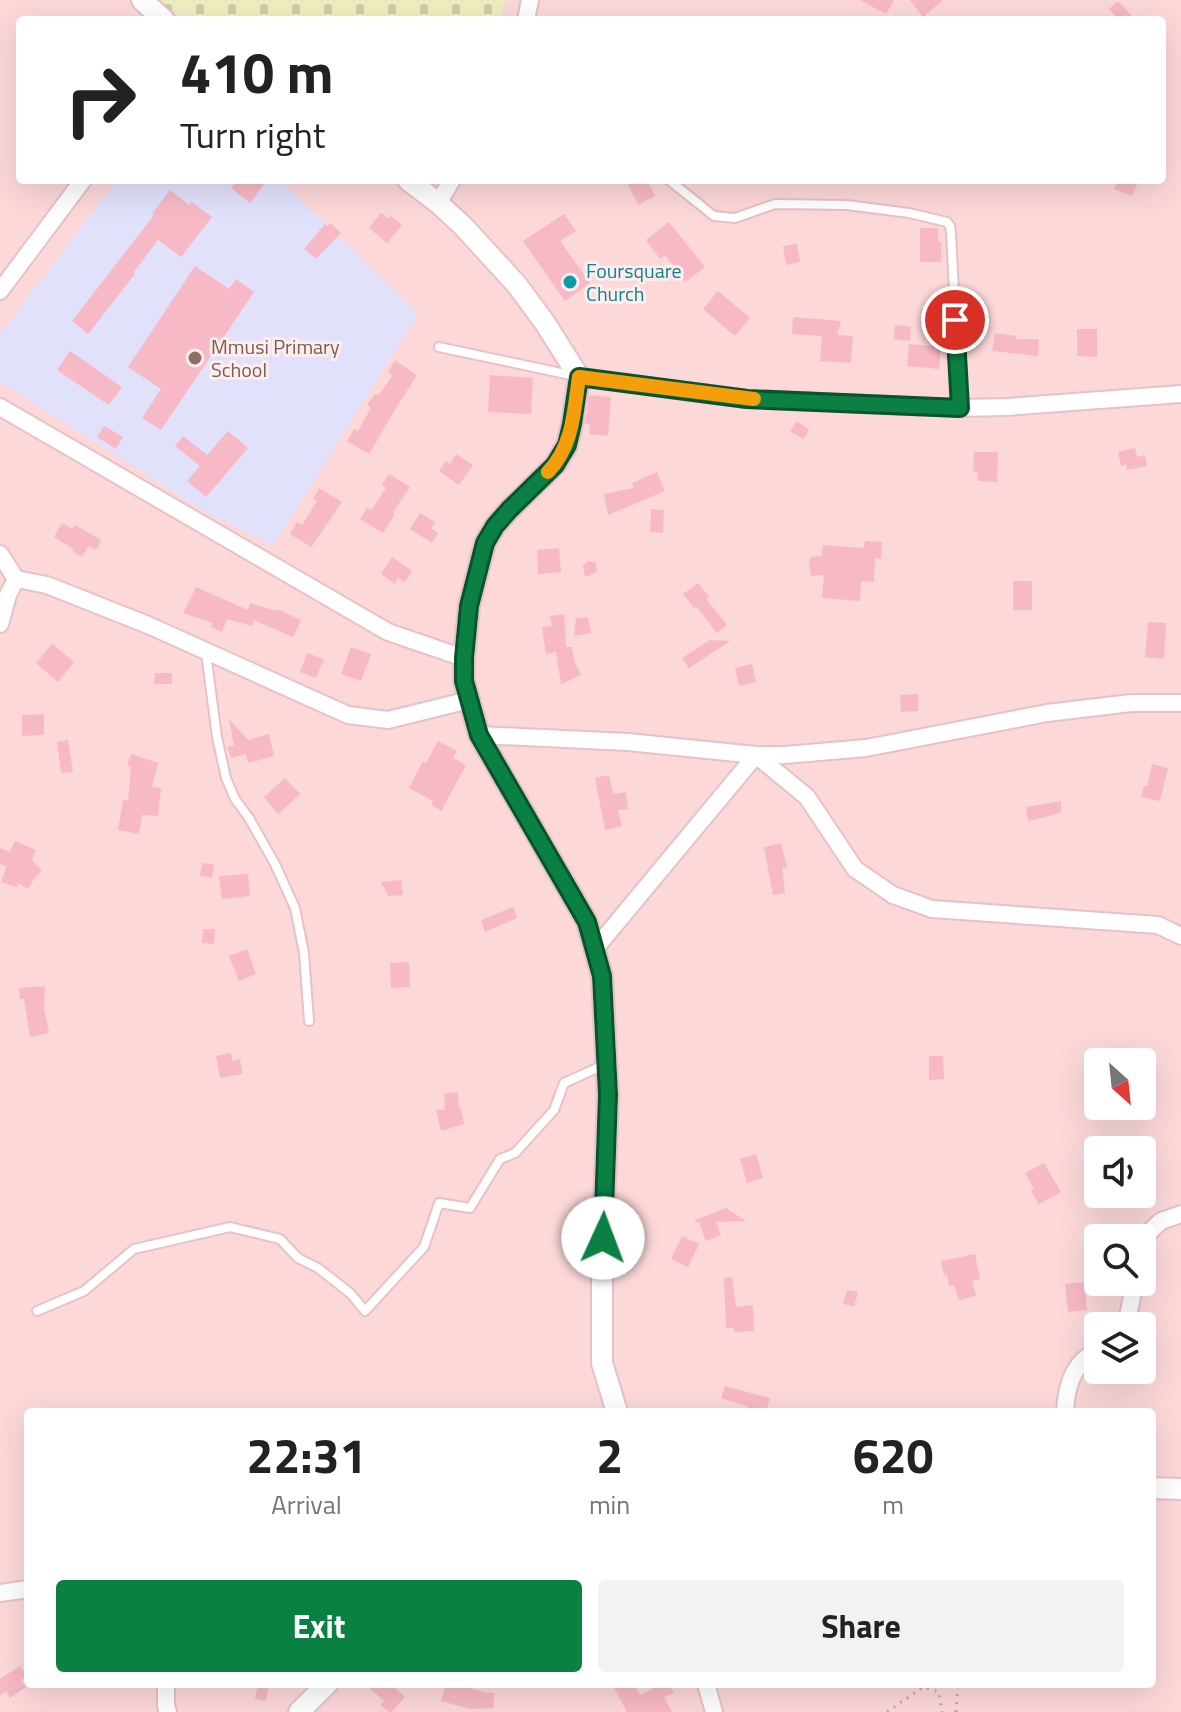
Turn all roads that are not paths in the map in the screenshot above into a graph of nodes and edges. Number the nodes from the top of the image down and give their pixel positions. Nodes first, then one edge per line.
1 (140, 0) edge
2 (159, 16) edge
3 (80, 184) edge
4 (413, 184) edge
5 (450, 184) edge
6 (674, 184) edge
7 (438, 203) junction
8 (0, 291) edge
9 (439, 347) dead end
10 (579, 377) junction
11 (1181, 394) edge
12 (0, 407) edge
13 (960, 408) junction
14 (0, 554) edge
15 (16, 579) junction
16 (0, 624) edge
17 (206, 652) junction
18 (464, 658) junction
19 (469, 700) junction
20 (1181, 703) edge
21 (479, 735) junction
22 (756, 755) junction
23 (1181, 936) edge
24 (594, 950) junction
25 (309, 1021) dead end
26 (607, 1063) junction
27 (1181, 1214) edge
28 (1156, 1226) edge
29 (37, 1311) dead end
30 (1084, 1359) edge
31 (616, 1408) edge
32 (1065, 1408) edge
33 (1156, 1488) edge
34 (1181, 1489) edge
35 (24, 1590) edge
36 (0, 1593) edge
37 (166, 1688) edge
38 (323, 1688) edge
39 (707, 1688) edge
40 (168, 1712) edge
41 (299, 1712) edge
42 (714, 1712) edge

1 - 2 street
3 - 8 street
4 - 7 street
5 - 7 street
6 - 13 lane
7 - 10 street
9 - 10 lane
10 - 13 street
10 - 18 street
11 - 13 street
12 - 18 street
14 - 15 street
15 - 16 street
15 - 17 street
17 - 19 street
17 - 25 lane
18 - 19 street
19 - 21 street
20 - 22 street
21 - 22 street
21 - 24 street
22 - 23 street
22 - 24 street
24 - 26 street
26 - 29 lane
26 - 31 street
27 - 28 street
30 - 32 street
33 - 34 street
35 - 36 street
37 - 40 street
38 - 41 street
39 - 42 street

